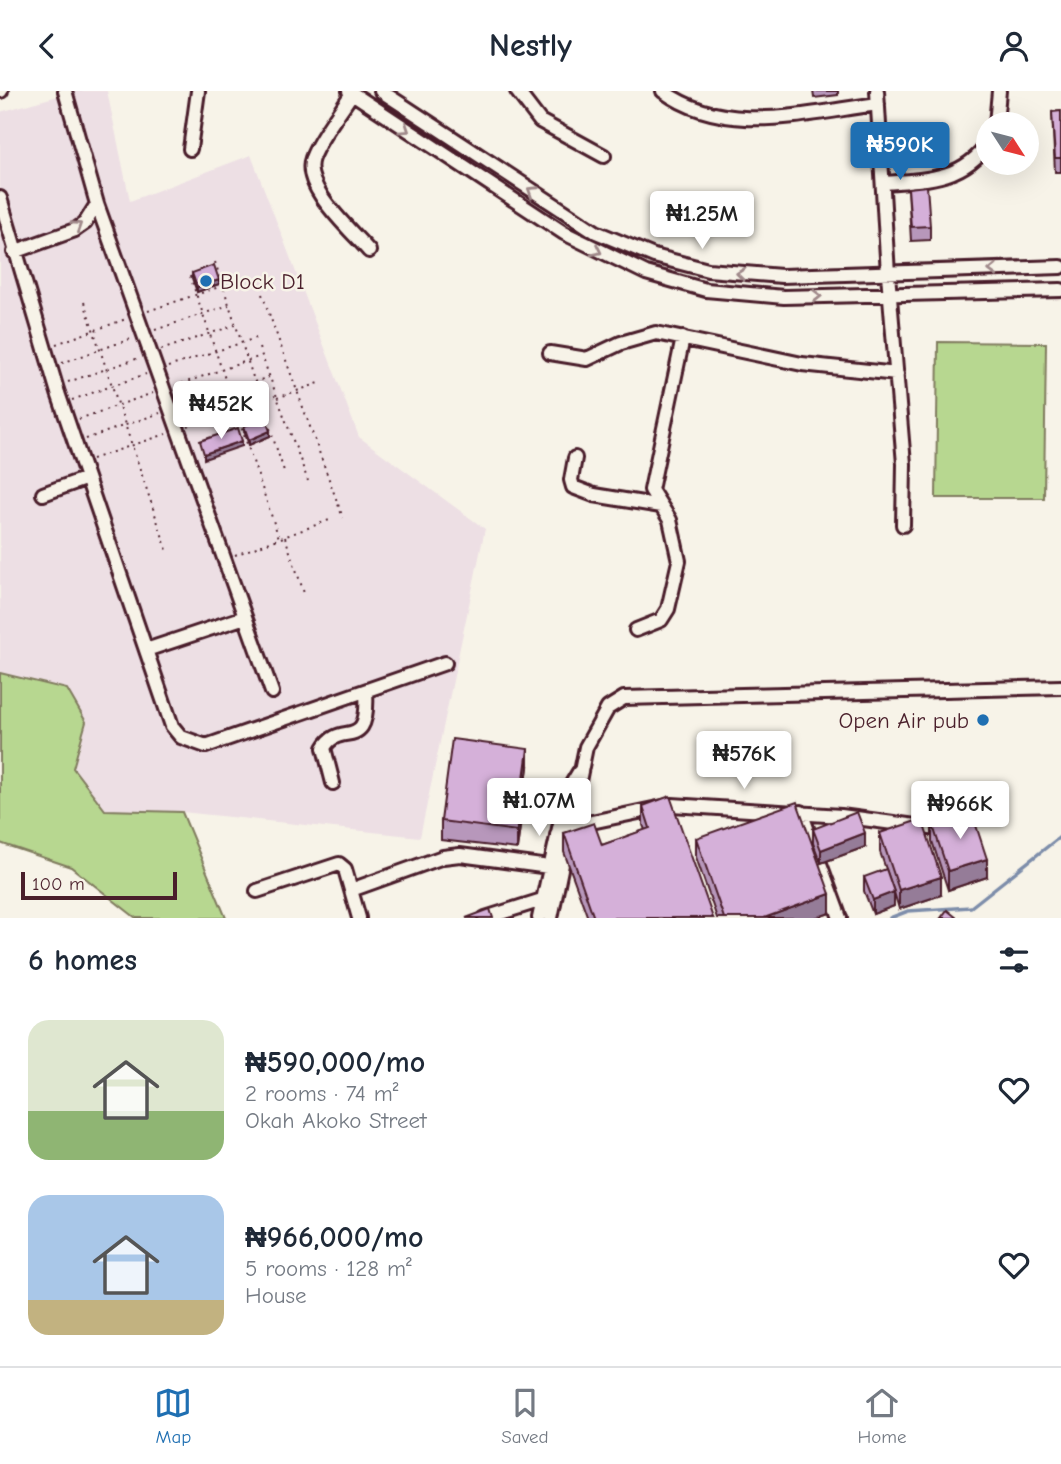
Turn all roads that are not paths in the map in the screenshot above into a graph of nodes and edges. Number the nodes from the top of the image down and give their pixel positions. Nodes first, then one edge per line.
1 (65, 91) edge
2 (198, 91) edge
3 (380, 91) edge
4 (517, 91) edge
5 (663, 91) edge
6 (999, 91) edge
7 (350, 92) edge
8 (877, 98) edge
9 (997, 112) edge
10 (190, 149) dead end
11 (604, 156) dead end
12 (976, 156) edge
13 (883, 183) junction
14 (0, 198) edge
15 (97, 204) junction
16 (369, 251) dead end
17 (14, 252) junction
18 (1061, 267) edge
19 (888, 274) junction
20 (1061, 290) edge
21 (890, 295) junction
22 (683, 338) junction
23 (550, 353) dead end
24 (897, 374) junction
25 (575, 458) dead end
26 (87, 478) junction
27 (43, 494) dead end
28 (661, 506) junction
29 (903, 525) dead end
30 (245, 617) junction
31 (636, 630) dead end
32 (146, 650) junction
33 (445, 663) dead end
34 (1061, 687) edge
35 (366, 691) junction
36 (272, 692) dead end
37 (333, 783) dead end
38 (801, 812) junction
39 (938, 829) edge
40 (563, 832) junction
41 (549, 867) junction
42 (351, 890) junction
43 (257, 891) dead end
44 (542, 899) junction
45 (359, 918) edge
46 (485, 918) edge
47 (539, 918) edge
48 (551, 918) edge
49 (840, 918) edge

1 - 15 street
2 - 10 street
19 -> 3 street
4 - 11 street
5 - 8 street
6 - 9 street
7 - 16 street
7 -> 21 street
8 - 13 street
12 - 13 street
13 - 19 street
14 - 17 street
17 -> 15 street
15 - 30 street
17 - 26 street
18 -> 19 street
19 - 21 street
20 - 21 street
21 - 24 street
22 - 23 street
22 - 24 street
22 - 28 street
24 - 29 street
25 - 28 street
26 - 27 street
26 - 32 street
28 - 31 street
30 - 32 street
30 - 36 street
32 - 35 street
33 - 35 street
34 - 40 street
35 - 37 street
38 - 39 street
38 - 40 street
38 - 49 street
40 - 41 street
40 - 48 street
41 - 42 street
41 - 44 street
42 - 43 street
42 - 45 street
44 - 46 street
44 - 47 street

